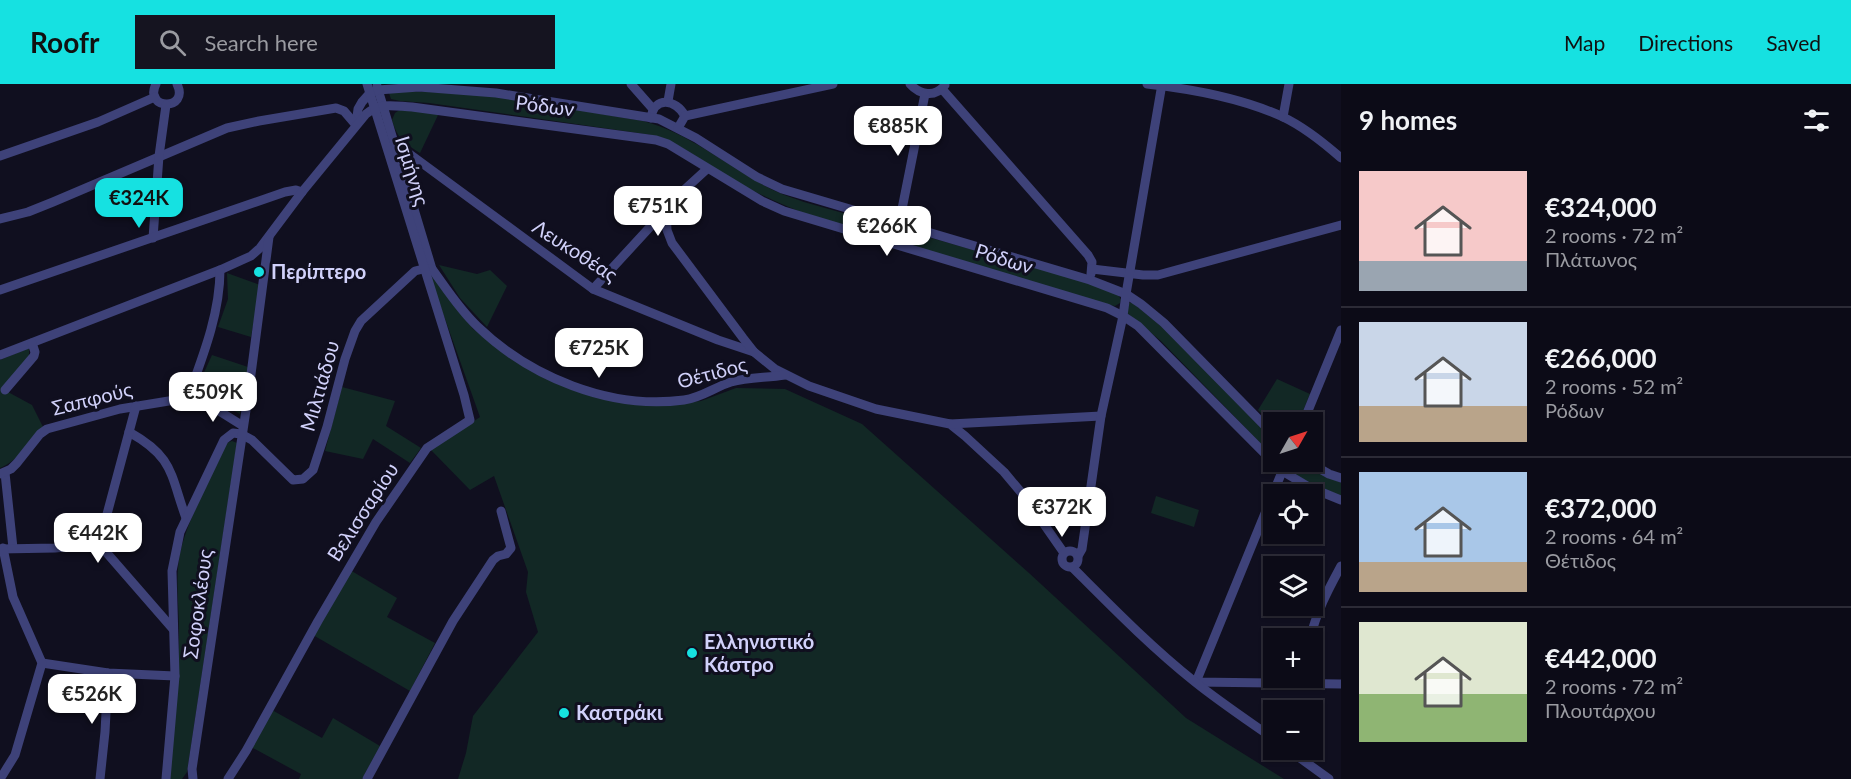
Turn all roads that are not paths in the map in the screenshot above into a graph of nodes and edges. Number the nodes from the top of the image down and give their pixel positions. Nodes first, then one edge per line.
1 (156, 84) edge
2 (631, 84) edge
3 (671, 84) edge
4 (833, 84) edge
5 (910, 84) edge
6 (1147, 84) edge
7 (1289, 84) edge
8 (181, 85) edge
9 (1161, 85) edge
10 (944, 86) edge
11 (373, 88) edge
12 (924, 94) junction
13 (155, 97) junction
14 (668, 101) junction
15 (166, 105) junction
16 (379, 106) junction
17 (652, 113) junction
18 (685, 116) junction
19 (1283, 117) junction
20 (356, 125) junction
21 (678, 128) junction
22 (396, 144) junction
23 (0, 156) edge
24 (159, 156) junction
25 (1341, 158) edge
26 (707, 169) junction
27 (302, 192) junction
28 (666, 208) junction
29 (0, 219) edge
30 (898, 224) junction
31 (1341, 225) edge
32 (269, 237) junction
33 (153, 238) junction
34 (428, 269) junction
35 (1092, 269) junction
36 (220, 270) junction
37 (1129, 272) junction
38 (1090, 280) junction
39 (593, 289) junction
40 (0, 290) edge
41 (1126, 294) junction
42 (1123, 316) junction
43 (1341, 330) edge
44 (32, 343) junction
45 (754, 352) junction
46 (0, 355) edge
47 (785, 375) junction
48 (5, 390) dead end
49 (188, 397) junction
50 (136, 406) junction
51 (1307, 412) edge
52 (1101, 416) junction
53 (950, 424) junction
54 (1263, 424) edge
55 (242, 430) junction
56 (129, 432) junction
57 (1263, 446) edge
58 (1323, 471) edge
59 (1282, 472) edge
60 (1291, 472) edge
61 (2, 473) edge
62 (1341, 478) edge
63 (1341, 500) edge
64 (501, 511) dead end
65 (186, 518) junction
66 (99, 544) junction
67 (5, 548) edge
68 (1071, 553) junction
69 (1341, 567) edge
70 (1073, 568) junction
71 (1313, 628) edge
72 (173, 629) junction
73 (42, 663) junction
74 (108, 672) junction
75 (175, 676) junction
76 (1263, 681) edge
77 (1196, 682) junction
78 (1323, 682) edge
79 (1341, 684) edge
80 (1263, 731) edge
81 (1303, 760) edge
82 (2, 777) edge
83 (100, 779) edge
84 (166, 779) edge
85 (193, 779) edge
86 (228, 779) edge
87 (367, 779) edge
88 (1329, 779) edge

1 - 13 street
2 - 17 street
3 - 14 street
4 - 18 street
5 - 12 street
6 - 9 street
7 - 19 street
8 - 15 street
9 - 19 street
9 - 37 street
10 - 12 street
10 - 35 street
11 - 16 street, Ισμήνης
11 - 17 street, Ρόδων
11 - 20 street
12 - 30 street
13 - 15 street
13 - 23 street
14 - 17 street
14 - 18 street
15 - 24 street
16 - 20 street
16 - 22 street, Ισμήνης
16 - 26 street, Ρόδων
16 - 34 street, Ισμήνης
17 - 21 street, Ρόδων
18 - 21 street
19 - 25 street
20 - 24 street
20 - 27 street
21 - 30 street, Ρόδων
22 - 34 street, Ισμήνης
22 - 39 street, Λευκοθέας
24 - 29 street
24 - 33 street
26 - 28 street
26 - 42 street, Ρόδων
27 - 32 street
27 - 33 street
28 - 39 street
28 - 45 street, Θέτιδος
30 - 38 street, Ρόδων
31 - 37 street
32 - 36 street
32 - 55 street, Σοφοκλέους
33 - 40 street
34 - 47 street, Θέτιδος
34 - 55 street, Μιλτιάδου
34 - 86 street, Βελισσαρίου
35 - 37 street
35 - 38 street
36 - 44 street
36 - 49 street
37 - 41 street
38 - 41 street, Ρόδων
39 - 45 street, Λευκοθέας
41 - 42 street
41 - 54 street, Ρόδων
42 - 52 street
42 - 57 street, Ρόδων
43 - 51 street
44 - 46 street
44 - 48 street
45 - 47 street, Θέτιδος
47 - 53 street, Θέτιδος
49 - 50 street, Σαπφούς
49 - 55 street
50 - 56 street
50 - 61 street, Σαπφούς
52 - 53 street
52 - 68 street
53 - 68 street, Θέτιδος
55 - 65 street, Σοφοκλέους
55 - 85 street, Σοφοκλέους
56 - 65 street
56 - 66 street
58 - 62 street
59 - 77 street
60 - 63 street, Ρόδων
61 - 67 street
64 - 87 street
65 - 72 street, Σοφοκλέους
66 - 67 street
66 - 72 street
67 - 73 street
68 - 70 street
68 - 70 street, Θέτιδος
69 - 71 street
70 - 77 street
72 - 75 street, Σοφοκλέους
73 - 74 street
73 - 82 street
74 - 75 street
74 - 83 street
75 - 84 street, Σοφοκλέους
76 - 77 street
77 - 80 street
78 - 79 street
81 - 88 street

